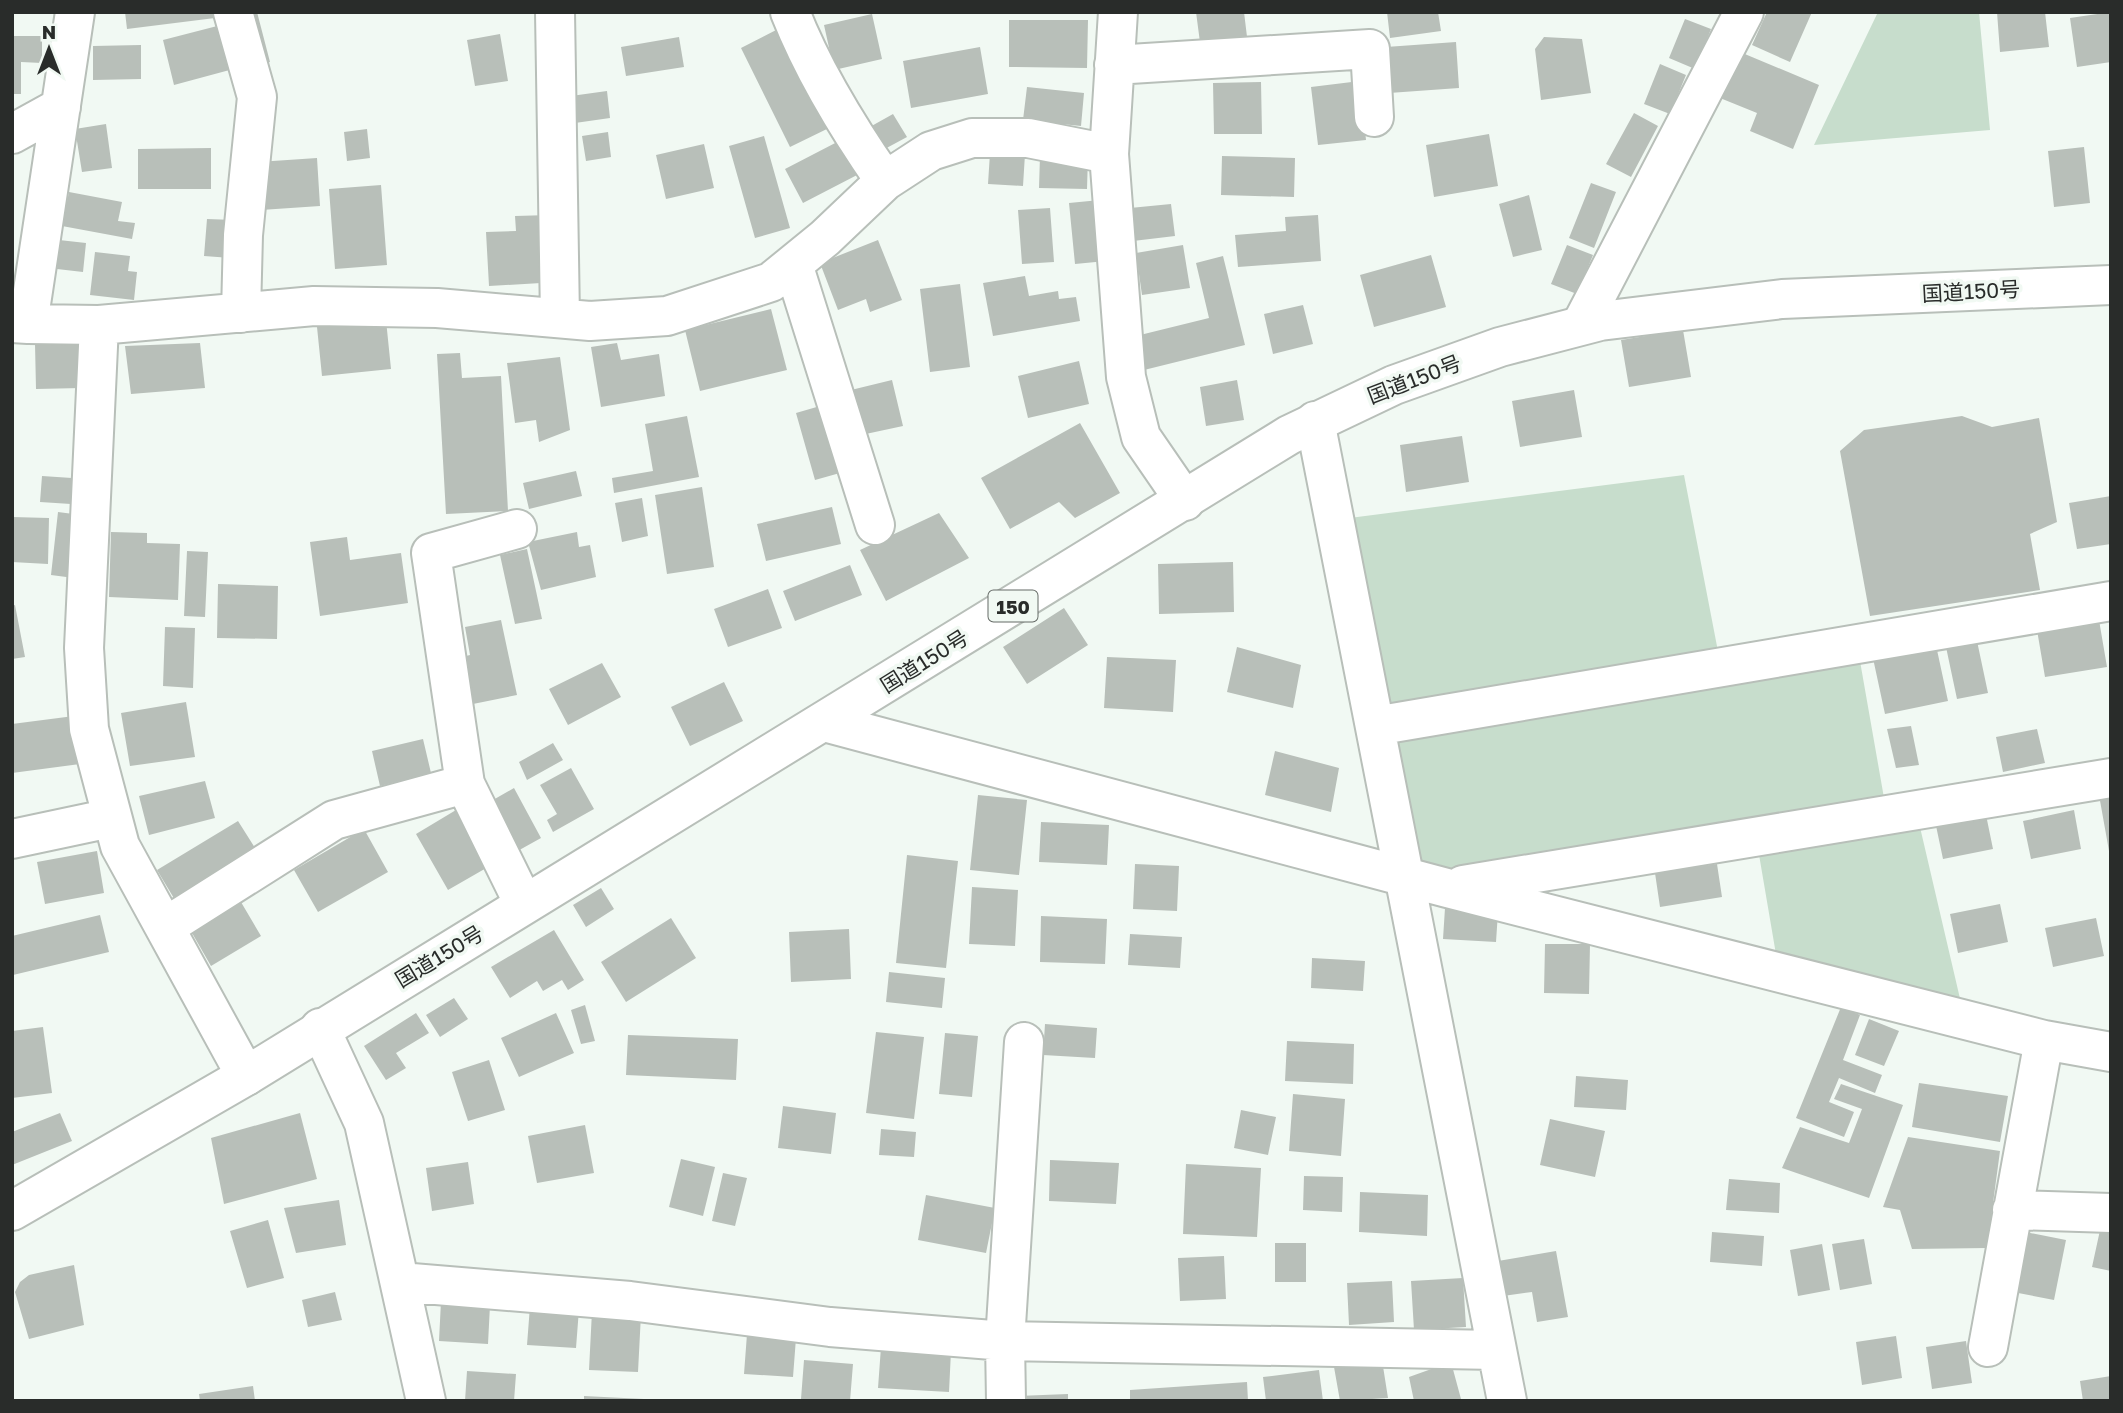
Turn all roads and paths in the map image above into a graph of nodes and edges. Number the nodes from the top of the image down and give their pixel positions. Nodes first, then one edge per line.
1 (75, 12) edge
2 (233, 12) edge
3 (555, 12) edge
4 (790, 12) edge
5 (1118, 12) edge
6 (1744, 12) edge
7 (1114, 65) junction
8 (61, 107) junction
9 (1374, 117) dead end
10 (12, 134) edge
11 (1109, 154) junction
12 (885, 181) junction
13 (793, 264) junction
14 (2111, 285) edge
15 (241, 313) junction
16 (560, 318) junction
17 (20, 323) edge
18 (99, 325) junction
19 (1581, 326) junction
20 (1315, 421) junction
21 (1185, 501) junction
22 (875, 525) dead end
23 (517, 529) dead end
24 (2111, 601) edge
25 (824, 722) junction
26 (1375, 726) junction
27 (2111, 778) edge
28 (465, 783) junction
29 (111, 818) junction
30 (12, 839) edge
31 (1404, 876) junction
32 (1447, 888) junction
33 (524, 904) junction
34 (165, 927) junction
35 (320, 1028) junction
36 (2044, 1040) junction
37 (1024, 1042) dead end
38 (2111, 1052) edge
39 (246, 1076) junction
40 (12, 1210) edge
41 (2012, 1210) junction
42 (2111, 1213) edge
43 (400, 1282) junction
44 (1006, 1341) junction
45 (1988, 1347) dead end
46 (1496, 1350) junction
47 (426, 1401) edge
48 (1006, 1401) edge
49 (1507, 1401) edge

1 - 8 main road
2 - 15 main road
3 - 16 main road
4 - 12 main road
5 - 7 main road
6 - 19 main road
7 - 9 main road
7 - 11 main road
8 - 10 main road
8 - 17 main road
11 - 12 main road
11 - 21 main road
12 - 13 main road
13 - 16 main road
13 - 22 main road
14 - 19 main road, 国道150号 / 150
15 - 16 main road
15 - 18 main road
17 - 18 main road
18 - 29 main road
19 - 20 main road, 国道150号 / 150
20 - 21 main road, 国道150号 / 150
20 - 26 main road
21 - 25 main road, 国道150号 / 150
23 - 28 main road
24 - 26 main road
25 - 31 main road
25 - 33 main road, 国道150号 / 150
26 - 31 main road
27 - 32 main road
28 - 33 main road
28 - 34 main road
29 - 30 main road
29 - 34 main road
31 - 32 main road
31 - 46 main road
32 - 36 main road
33 - 35 main road, 国道150号 / 150
34 - 39 main road
35 - 39 main road, 国道150号 / 150
35 - 43 main road
36 - 38 main road
36 - 41 main road
37 - 44 main road
39 - 40 main road, 国道150号 / 150
41 - 42 main road
41 - 45 main road
43 - 44 main road
43 - 47 main road
44 - 46 main road
44 - 48 main road
46 - 49 main road

